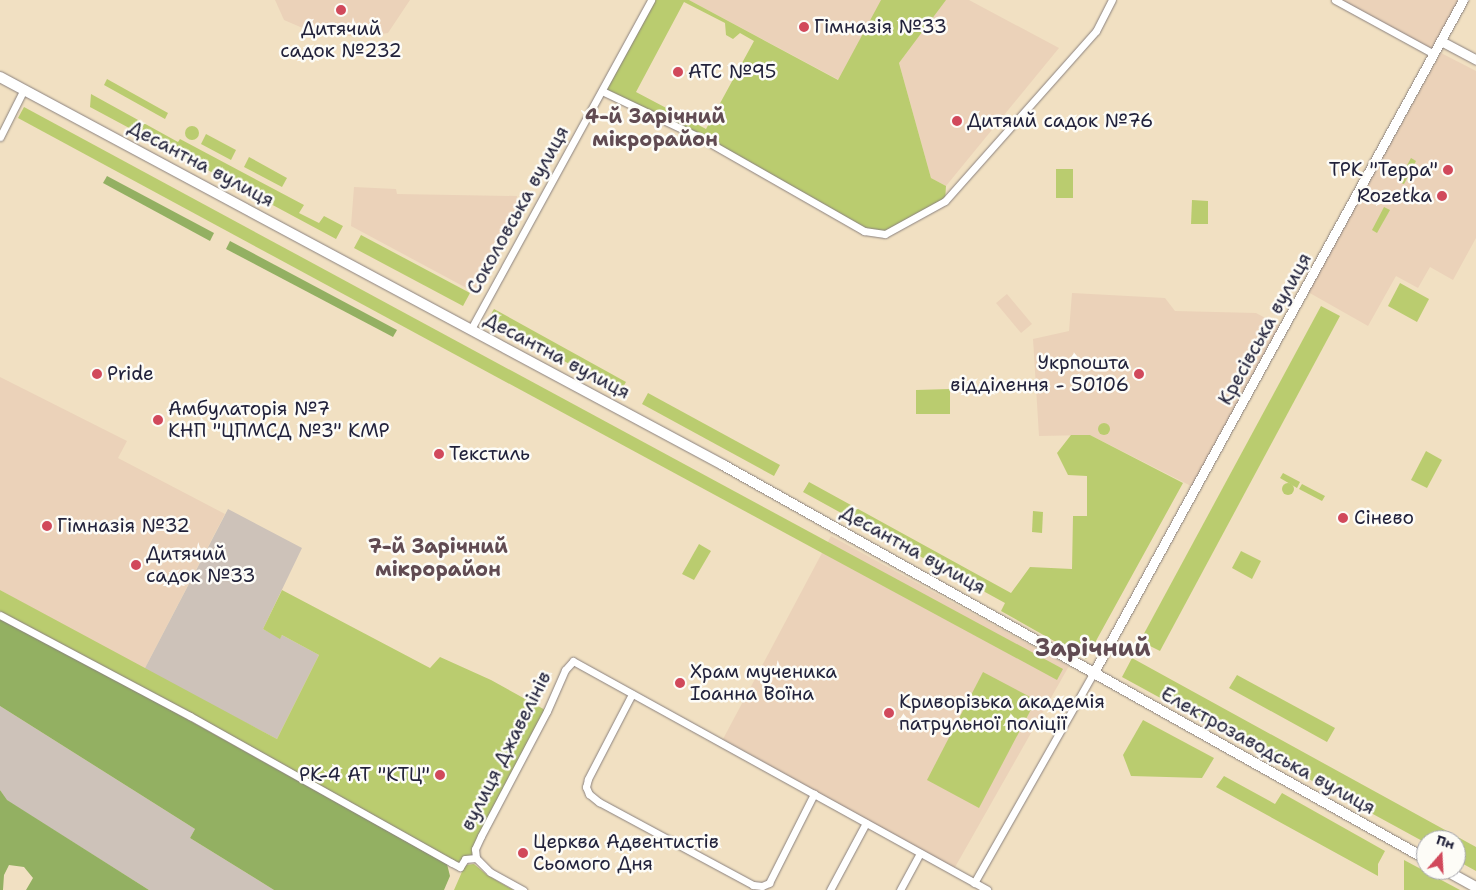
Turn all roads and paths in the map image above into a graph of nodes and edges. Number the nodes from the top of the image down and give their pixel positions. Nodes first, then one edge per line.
1 (651, 0) edge
2 (1112, 0) edge
3 (1335, 0) edge
4 (1462, 0) edge
5 (1441, 42) junction
6 (1434, 54) junction
7 (1476, 60) edge
8 (0, 77) edge
9 (24, 89) junction
10 (602, 91) junction
11 (0, 137) edge
12 (471, 329) junction
13 (0, 615) edge
14 (1094, 672) junction
15 (632, 694) junction
16 (814, 794) junction
17 (866, 823) junction
18 (920, 853) junction
19 (1416, 853) edge
20 (476, 858) junction
21 (1463, 880) edge
22 (974, 883) junction
23 (1476, 887) edge
24 (522, 890) edge
25 (830, 890) edge
26 (900, 890) edge
27 (987, 890) edge

1 - 10 street, Соколовська вулиця
2 - 10 street
3 - 6 street
4 - 5 street, Кресівська вулиця
5 - 6 street, Кресівська вулиця
5 - 7 street
6 - 14 street, Кресівська вулиця
8 - 9 main road, Десантна вулиця
9 - 11 street
9 - 12 main road, Десантна вулиця
10 - 12 street, Соколовська вулиця
12 - 14 main road, Десантна вулиця
13 - 20 street
14 - 19 main road, Електрозаводська вулиця
14 - 22 street
15 - 16 street
15 - 16 street
15 - 20 street, вулиця Джавелінів
16 - 17 street
17 - 18 street
17 - 25 street
18 - 22 street
18 - 26 street
20 - 24 street
21 - 23 main road
22 - 27 street

